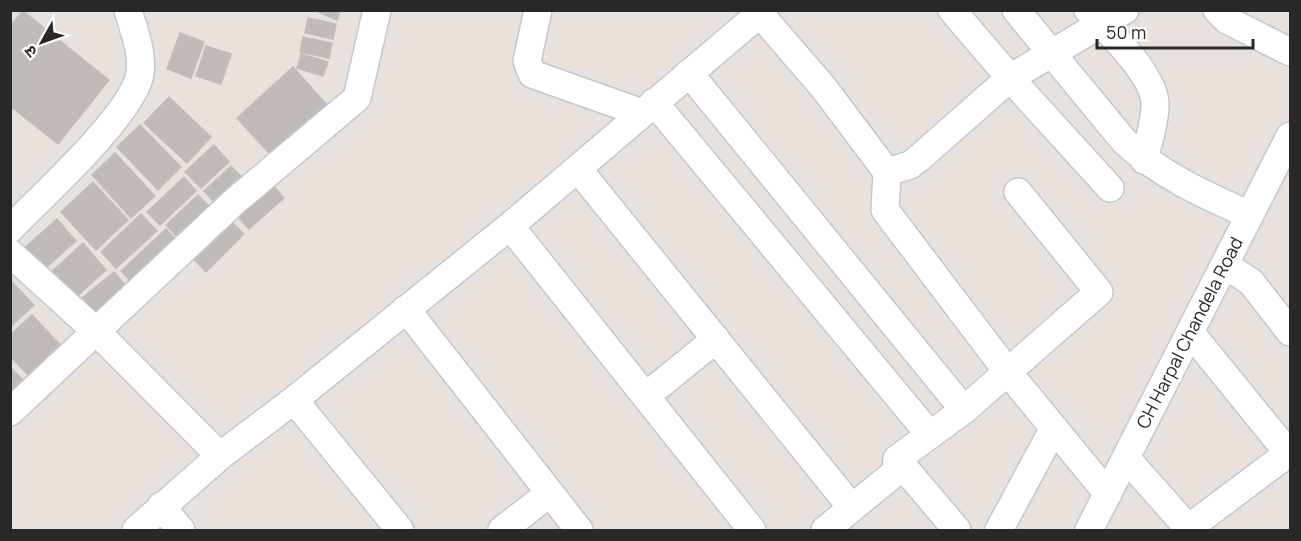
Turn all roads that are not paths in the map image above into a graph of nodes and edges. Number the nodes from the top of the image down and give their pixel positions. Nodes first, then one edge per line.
1 (128, 10) edge
2 (377, 10) edge
3 (538, 10) edge
4 (952, 10) edge
5 (1016, 10) edge
6 (1125, 10) edge
7 (1217, 10) edge
8 (762, 12) edge
9 (1095, 18) edge
10 (1290, 52) edge
11 (1053, 53) junction
12 (689, 73) junction
13 (1010, 78) junction
14 (648, 107) junction
15 (1290, 136) edge
16 (1144, 160) junction
17 (578, 169) junction
18 (887, 172) junction
19 (1110, 188) dead end
20 (1018, 192) dead end
21 (1250, 215) junction
22 (510, 226) junction
23 (10, 229) edge
24 (10, 253) edge
25 (1225, 265) junction
26 (406, 309) junction
27 (97, 332) junction
28 (1190, 332) junction
29 (1290, 332) edge
30 (716, 339) junction
31 (1007, 371) junction
32 (646, 396) junction
33 (294, 400) junction
34 (964, 410) junction
35 (10, 412) edge
36 (1054, 428) junction
37 (930, 435) junction
38 (1290, 453) edge
39 (220, 456) junction
40 (1126, 458) junction
41 (897, 459) junction
42 (550, 493) junction
43 (1108, 494) junction
44 (161, 506) junction
45 (852, 508) junction
46 (1188, 530) edge
47 (136, 531) edge
48 (181, 531) edge
49 (400, 531) edge
50 (502, 531) edge
51 (579, 531) edge
52 (752, 531) edge
53 (825, 531) edge
54 (957, 531) edge
55 (999, 531) edge
56 (1089, 531) edge

1 - 23 street
2 - 27 street
3 - 14 street
4 - 13 street
5 - 11 street
6 - 9 street
7 - 10 street
8 - 12 street
8 - 18 street
9 - 11 street
9 - 16 street
11 - 13 street
11 - 16 street
12 - 14 street
12 - 34 street
13 - 18 street
13 - 19 street
14 - 17 street
14 - 37 street
15 - 21 street, CH Harpal Chandela Road
16 - 21 street
17 - 22 street
17 - 30 street
18 - 31 street
20 - 31 street
21 - 25 street, CH Harpal Chandela Road
22 - 26 street
22 - 32 street
24 - 27 street
25 - 28 street, CH Harpal Chandela Road
25 - 29 street
26 - 33 street
26 - 42 street
27 - 35 street
27 - 39 street
28 - 38 street
28 - 40 street, CH Harpal Chandela Road
30 - 32 street
30 - 45 street
31 - 34 street
31 - 36 street
32 - 52 street
33 - 39 street
33 - 49 street
34 - 37 street
36 - 43 street
36 - 55 street
37 - 41 street
38 - 46 street
39 - 44 street
40 - 43 street, CH Harpal Chandela Road
40 - 46 street
41 - 45 street
41 - 54 street
42 - 50 street
42 - 51 street
43 - 56 street, CH Harpal Chandela Road
44 - 47 street
44 - 48 street
45 - 53 street

